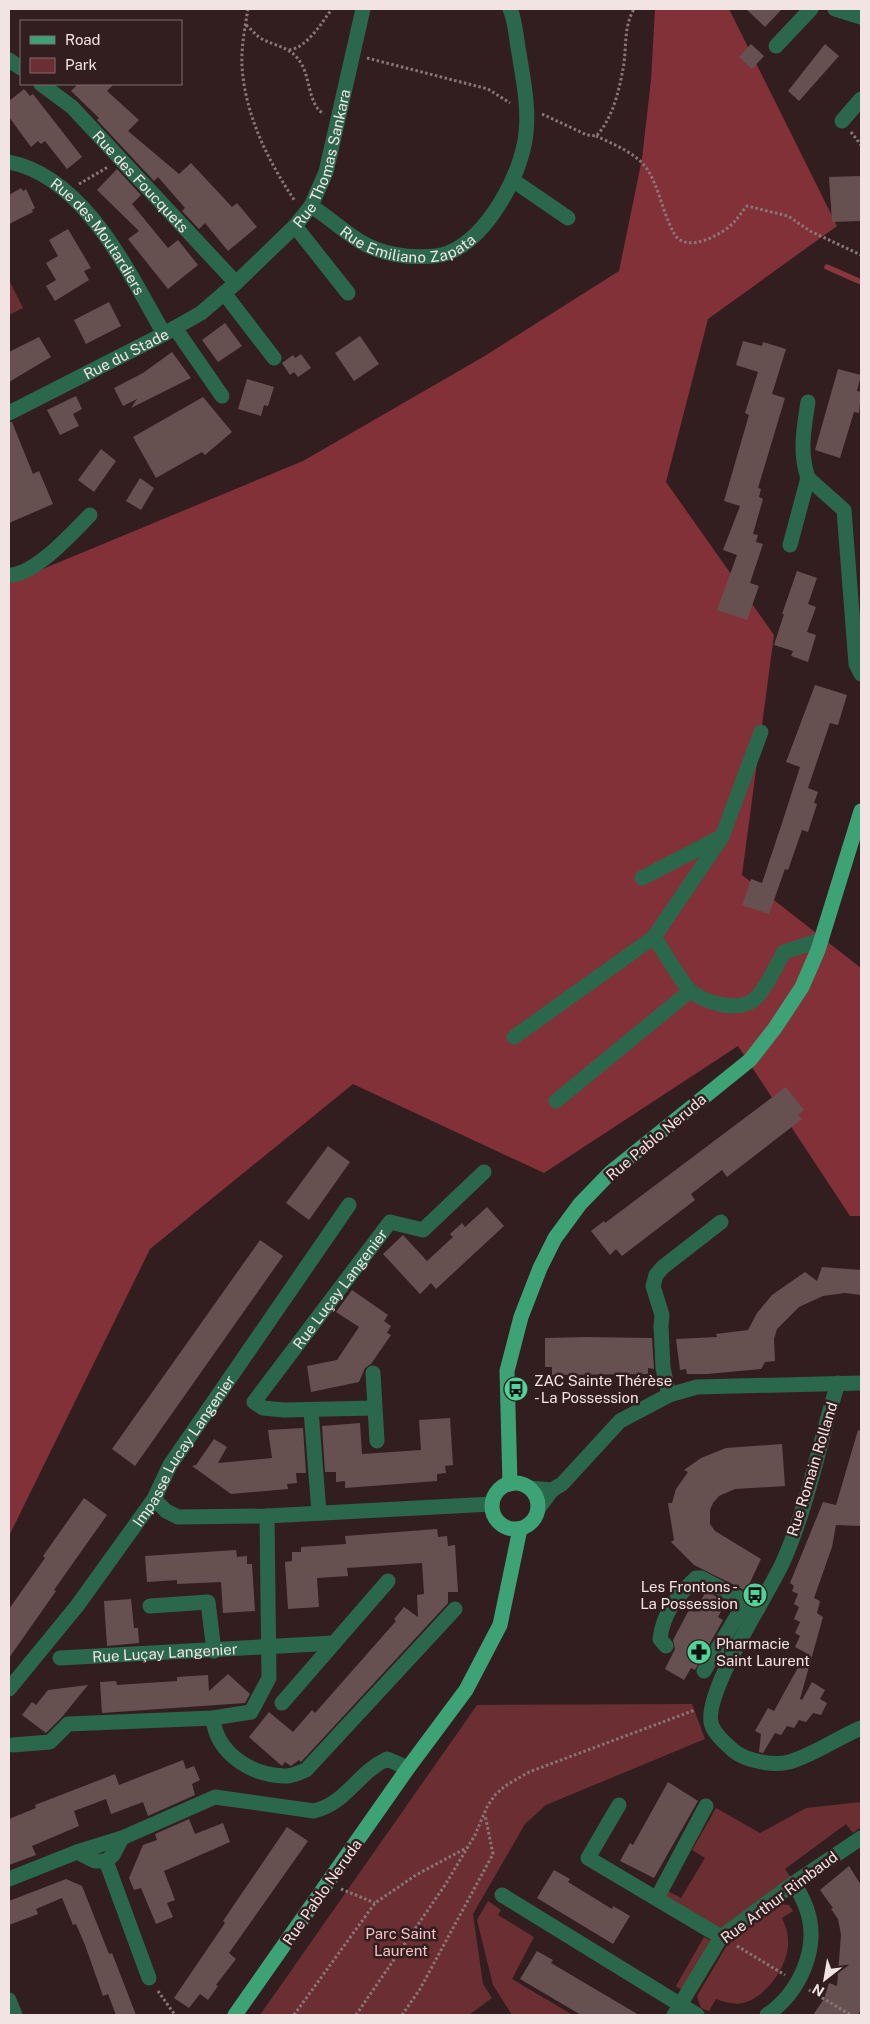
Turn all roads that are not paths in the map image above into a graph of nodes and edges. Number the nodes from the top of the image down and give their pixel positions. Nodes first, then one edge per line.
1 (363, 9) edge
2 (811, 9) edge
3 (835, 9) edge
4 (514, 11) edge
5 (861, 17) edge
6 (776, 46) dead end
7 (9, 60) edge
8 (20, 67) edge
9 (42, 85) edge
10 (861, 99) edge
11 (842, 121) dead end
12 (9, 162) edge
13 (514, 181) junction
14 (308, 210) junction
15 (568, 218) dead end
16 (295, 226) junction
17 (236, 282) junction
18 (224, 293) junction
19 (348, 293) dead end
20 (170, 331) junction
21 (274, 358) dead end
22 (222, 396) dead end
23 (808, 402) dead end
24 (9, 413) edge
25 (808, 478) junction
26 (90, 515) dead end
27 (790, 545) dead end
28 (9, 575) edge
29 (861, 674) edge
30 (761, 732) dead end
31 (861, 811) edge
32 (722, 837) junction
33 (642, 878) dead end
34 (654, 937) junction
35 (821, 940) junction
36 (690, 991) junction
37 (514, 1037) dead end
38 (556, 1101) dead end
39 (484, 1172) dead end
40 (349, 1205) dead end
41 (721, 1222) dead end
42 (372, 1373) dead end
43 (838, 1383) junction
44 (861, 1383) edge
45 (669, 1395) junction
46 (374, 1408) junction
47 (312, 1410) junction
48 (377, 1441) dead end
49 (510, 1484) junction
50 (529, 1488) junction
51 (552, 1490) junction
52 (154, 1499) junction
53 (492, 1504) junction
54 (538, 1509) junction
55 (320, 1513) junction
56 (267, 1516) junction
57 (520, 1529) junction
58 (388, 1581) dead end
59 (752, 1605) junction
60 (150, 1606) dead end
61 (455, 1609) dead end
62 (334, 1643) junction
63 (268, 1645) junction
64 (666, 1646) dead end
65 (214, 1651) junction
66 (60, 1658) dead end
67 (704, 1671) dead end
68 (9, 1689) edge
69 (282, 1703) dead end
70 (213, 1718) junction
71 (861, 1728) edge
72 (13, 1745) dead end
73 (408, 1768) junction
74 (619, 1805) dead end
75 (706, 1806) dead end
76 (122, 1838) junction
77 (861, 1838) edge
78 (77, 1852) junction
79 (106, 1861) junction
80 (9, 1879) edge
81 (794, 1882) junction
82 (502, 1895) dead end
83 (657, 1898) junction
84 (721, 1936) junction
85 (149, 1978) road end
86 (9, 2000) edge
87 (677, 2010) edge
88 (15, 2015) edge
89 (235, 2015) edge
90 (697, 2015) edge
91 (767, 2015) edge

1 - 14 street, Rue Thomas Sankara
2 - 6 street
3 - 5 street
4 - 13 street, Rue Emiliano Zapata
7 - 8 street
9 - 17 street, Rue des Foucquets
10 - 11 street
12 - 20 street, Rue des Moutardiers
13 - 14 street, Rue Emiliano Zapata
13 - 15 street
14 - 16 street, Rue Thomas Sankara
16 - 17 street, Rue Thomas Sankara
16 - 19 street
17 - 18 street, Rue du Stade
18 - 20 street, Rue du Stade
18 - 21 street
20 - 22 street, Rue des Moutardiers
20 - 24 street, Rue du Stade
23 - 25 street
25 - 27 street
25 - 29 street
26 - 28 street
30 - 32 street
31 - 35 main road, Rue Pablo Neruda
32 - 33 street
32 - 34 street
34 - 36 street
34 - 37 street
35 - 36 street
35 - 49 main road, Rue Pablo Neruda
36 - 38 street
39 - 47 street, Rue Luçay Langenier
40 - 52 street, Impasse Lucay Langenier
41 - 45 street
42 - 46 street
43 - 44 street
43 - 45 street
43 - 59 street, Rue Romain Rolland
45 - 51 street
46 - 47 street, Rue Luçay Langenier
46 - 48 street
47 - 55 street
49 - 50 main road
49 - 53 main road
50 - 51 street
50 - 54 main road
51 - 54 street
52 - 56 street
52 - 68 street, Impasse Lucay Langenier
53 - 55 street
53 - 57 main road
54 - 57 main road
55 - 56 street
56 - 63 street
57 - 73 main road, Rue Pablo Neruda
58 - 62 street
59 - 64 street
59 - 67 street
59 - 71 street, Rue Romain Rolland
60 - 65 street
61 - 70 street
62 - 63 street, Rue Luçay Langenier
62 - 69 street
63 - 65 street, Rue Luçay Langenier
63 - 70 street
65 - 66 street, Rue Luçay Langenier
70 - 72 street
73 - 76 street
73 - 89 main road, Rue Pablo Neruda
74 - 83 street
75 - 83 street
76 - 78 street
76 - 79 street
77 - 81 street, Rue Arthur Rimbaud
78 - 79 street
78 - 80 street
79 - 85 street
81 - 84 street, Rue Arthur Rimbaud
81 - 91 street
82 - 87 street
83 - 84 street
84 - 87 street, Rue Arthur Rimbaud
86 - 88 street
87 - 90 street

